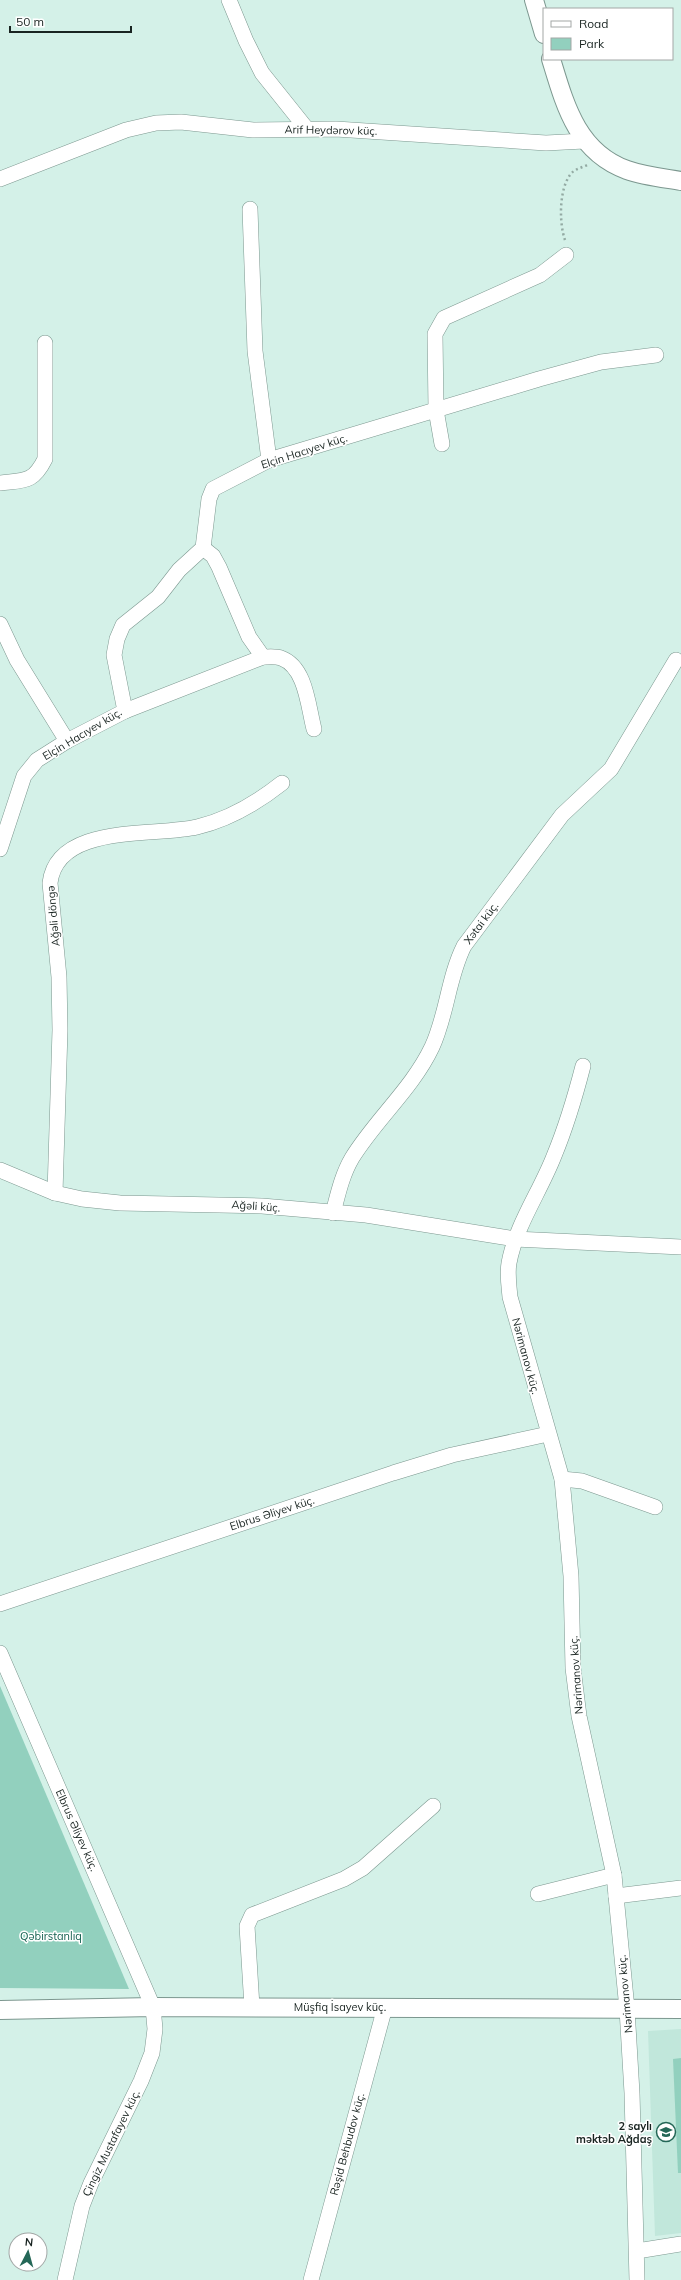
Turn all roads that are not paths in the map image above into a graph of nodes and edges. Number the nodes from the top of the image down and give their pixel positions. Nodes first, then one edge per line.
1 (229, 0) edge
2 (534, 0) edge
3 (543, 31) edge
4 (551, 60) edge
5 (306, 128) junction
6 (584, 141) junction
7 (0, 179) edge
8 (681, 181) edge
9 (250, 209) dead end
10 (566, 255) road end
11 (44, 343) dead end
12 (656, 355) dead end
13 (436, 410) junction
14 (442, 444) dead end
15 (269, 460) junction
16 (0, 484) edge
17 (203, 548) junction
18 (0, 624) edge
19 (263, 657) junction
20 (676, 660) dead end
21 (125, 711) junction
22 (314, 729) dead end
23 (67, 741) junction
24 (282, 783) dead end
25 (0, 849) edge
26 (583, 1066) dead end
27 (0, 1170) edge
28 (55, 1193) junction
29 (333, 1213) junction
30 (515, 1239) junction
31 (681, 1247) edge
32 (548, 1434) junction
33 (562, 1479) junction
34 (655, 1507) dead end
35 (0, 1604) edge
36 (0, 1653) edge
37 (433, 1806) dead end
38 (614, 1875) junction
39 (681, 1888) edge
40 (538, 1894) dead end
41 (616, 1896) junction
42 (153, 2007) junction
43 (252, 2007) junction
44 (385, 2007) junction
45 (627, 2009) junction
46 (681, 2009) edge
47 (0, 2010) edge
48 (681, 2244) edge
49 (637, 2251) junction
50 (65, 2280) edge
51 (311, 2280) edge
52 (637, 2280) edge

1 - 5 street
2 - 3 street
4 - 6 street
5 - 6 street, Arif Heydərov küç.
5 - 7 street, Arif Heydərov küç.
6 - 8 street
9 - 15 street
10 - 13 street
11 - 16 street
12 - 13 street, Elçin Hacıyev küç.
13 - 14 street
13 - 15 street, Elçin Hacıyev küç.
15 - 17 street, Elçin Hacıyev küç.
17 - 19 street
17 - 21 street, Elçin Hacıyev küç.
18 - 23 street
19 - 21 street
19 - 22 street
20 - 29 street, Xətai küç.
21 - 23 street, Elçin Hacıyev küç.
23 - 25 street, Elçin Hacıyev küç.
24 - 28 street, Ağəli döngə
26 - 30 street, Nərimanov küç.
27 - 28 street, Ağəli küç.
28 - 29 street, Ağəli küç.
29 - 30 street, Ağəli küç.
30 - 31 street
30 - 32 street, Nərimanov küç.
32 - 33 street, Nərimanov küç.
32 - 35 street, Elbrus Əliyev küç.
33 - 34 street
33 - 38 street, Nərimanov küç.
36 - 42 street, Elbrus Əliyev küç.
37 - 43 street
38 - 40 street
38 - 41 street, Nərimanov küç.
39 - 41 street
41 - 45 street, Nərimanov küç.
42 - 43 street, Müşfiq İsayev küç.
42 - 47 street, Müşfiq İsayev küç.
42 - 50 street, Çingiz Mustafayev küç.
43 - 44 street, Müşfiq İsayev küç.
44 - 45 street, Müşfiq İsayev küç.
44 - 51 street, Rəşid Behbudov küç.
45 - 46 street, Müşfiq İsayev küç.
45 - 49 street, Nərimanov küç.
48 - 49 street
49 - 52 street, Nərimanov küç.

